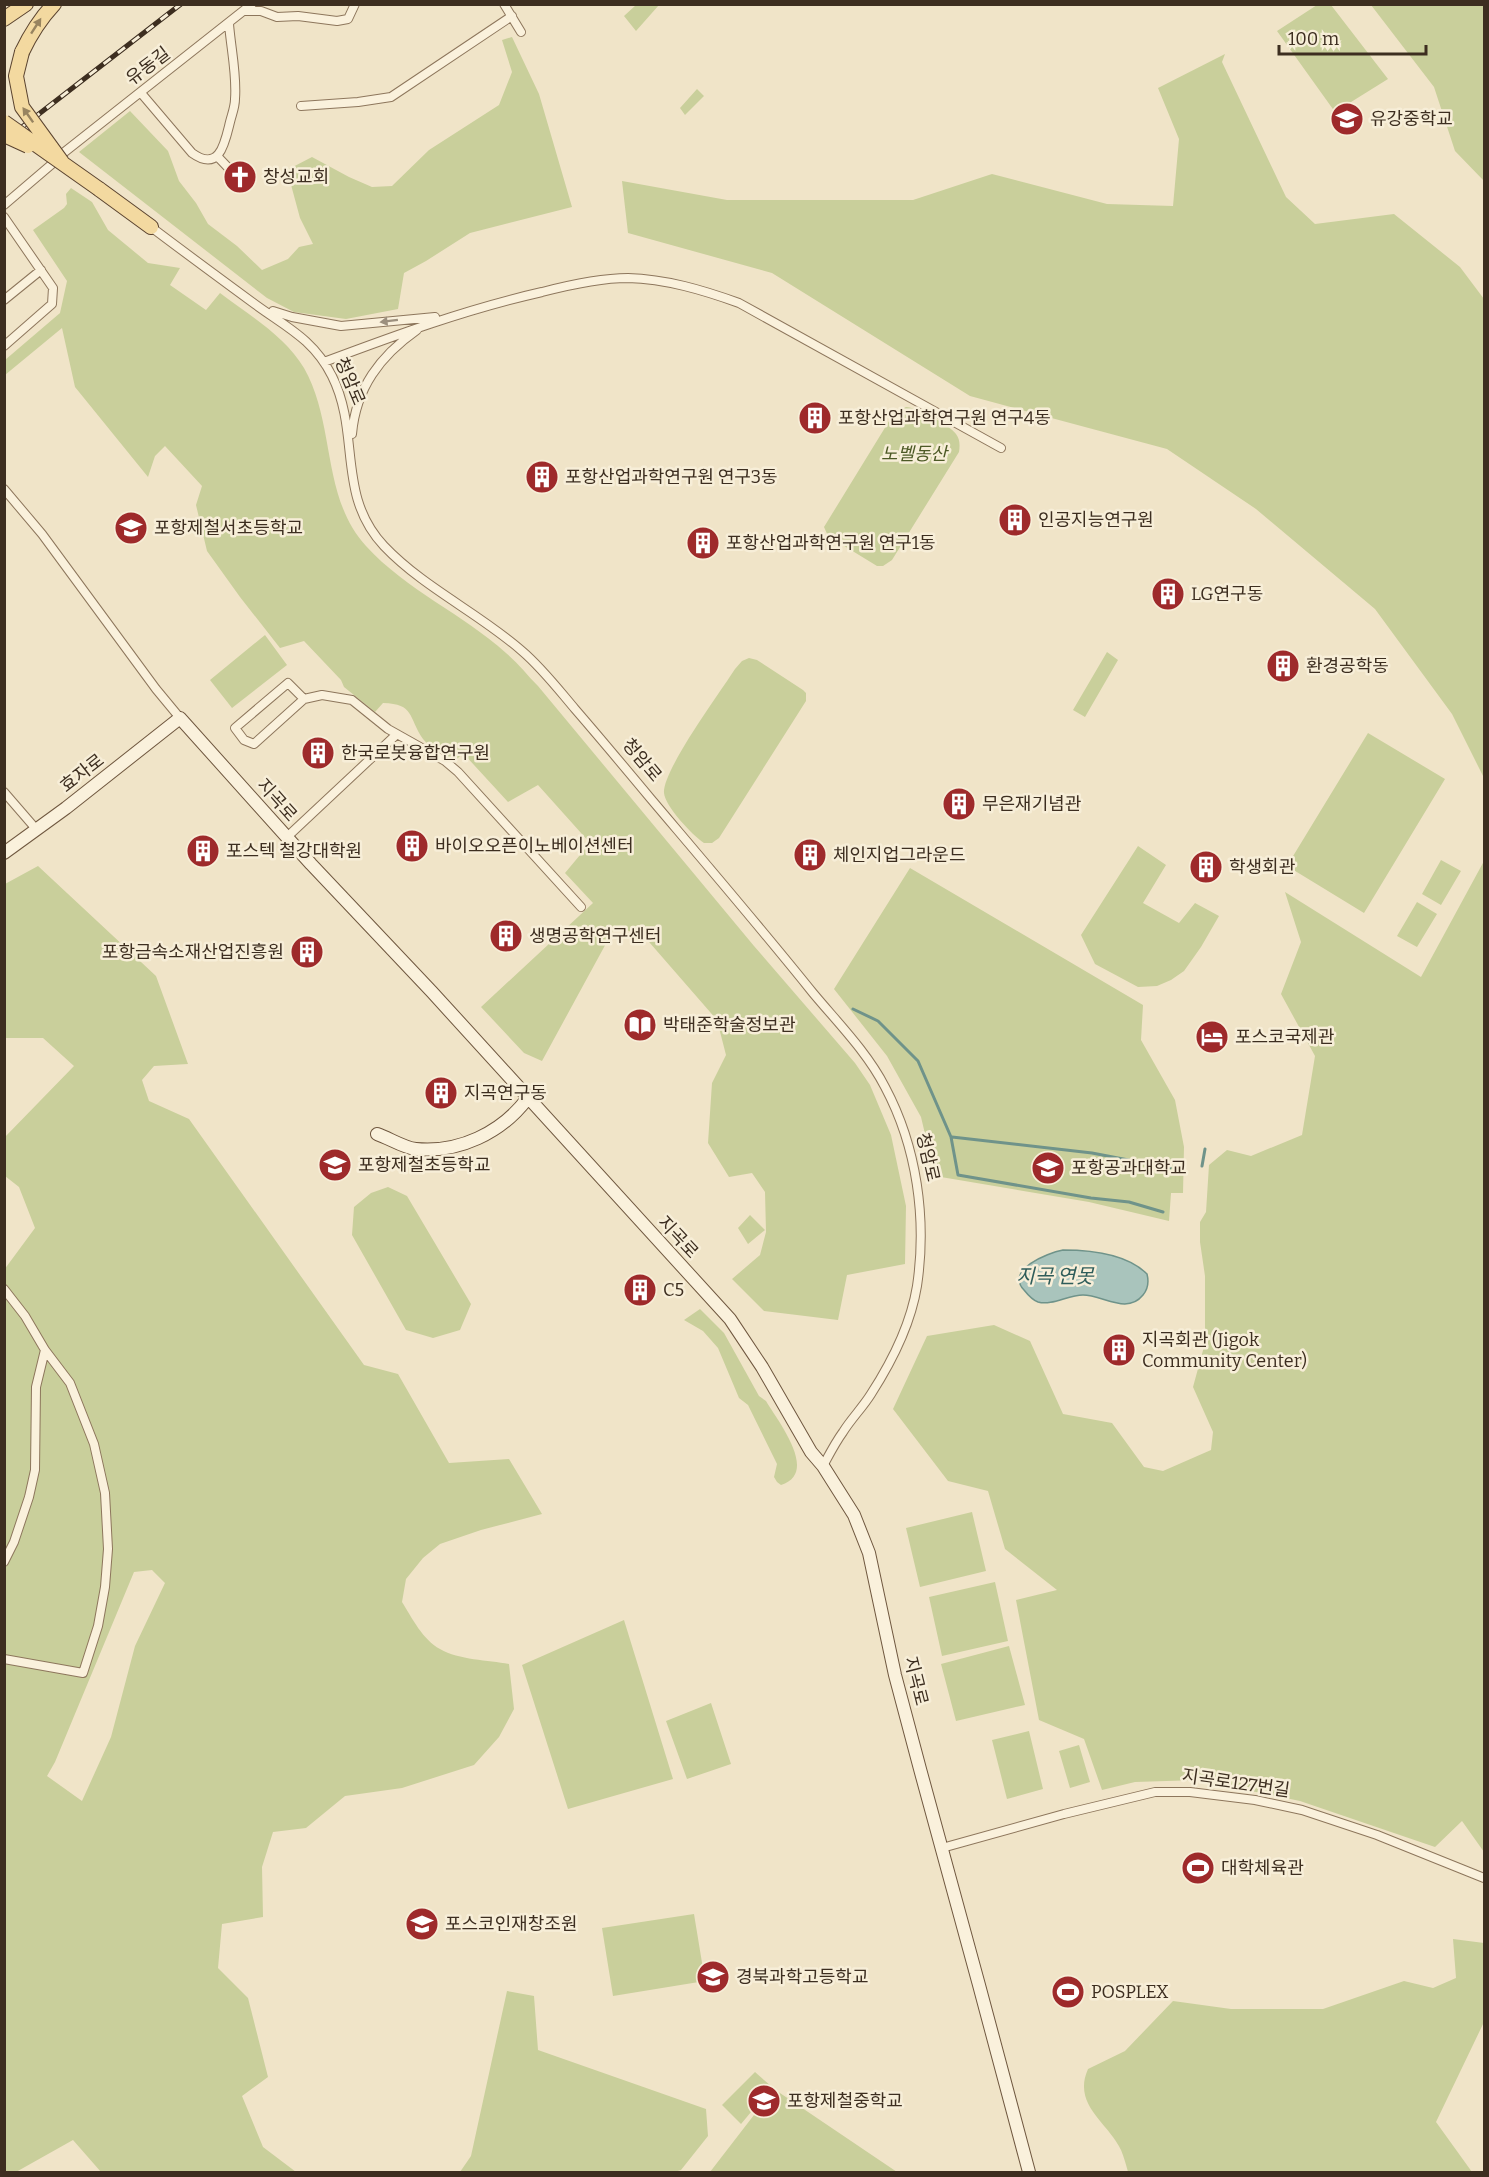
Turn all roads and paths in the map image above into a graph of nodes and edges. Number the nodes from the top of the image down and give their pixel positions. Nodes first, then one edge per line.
1 (26, 4) edge
2 (54, 4) edge
3 (252, 4) edge
4 (355, 4) edge
5 (504, 4) edge
6 (245, 11) junction
7 (512, 16) junction
8 (4, 19) edge
9 (229, 24) junction
10 (521, 32) dead end
11 (141, 93) junction
12 (301, 106) dead end
13 (4, 122) edge
14 (4, 135) edge
15 (217, 156) junction
16 (59, 160) junction
17 (240, 180) dead end
18 (4, 205) edge
19 (4, 217) edge
20 (151, 227) joint
21 (41, 270) junction
22 (4, 300) edge
23 (259, 307) junction
24 (448, 317) junction
25 (427, 323) junction
26 (4, 346) edge
27 (324, 362) junction
28 (1001, 448) dead end
29 (350, 456) junction
30 (4, 489) edge
31 (304, 699) junction
32 (180, 718) junction
33 (397, 734) junction
34 (4, 792) edge
35 (36, 829) junction
36 (287, 837) junction
37 (4, 853) edge
38 (581, 907) dead end
39 (527, 1099) junction
40 (377, 1134) dead end
41 (4, 1289) edge
42 (45, 1350) junction
43 (822, 1466) junction
44 (4, 1562) edge
45 (4, 1659) edge
46 (942, 1848) junction
47 (1485, 1878) edge
48 (1029, 2172) edge

1 - 8 main road
16 -> 2 main road, bridge
3 - 6 street, 유동길
4 - 6 street
5 - 7 street
6 - 9 street, 유동길
7 - 10 street
7 - 12 street
9 - 11 street, 유동길
9 - 15 street
11 - 15 street
11 - 16 street, 유동길
13 - 16 main road, bridge
14 - 16 main road, bridge
15 - 17 street
16 - 18 street, 유동길
16 - 20 main road, 청암로, bridge
19 - 21 street
20 - 23 street, 청암로
21 - 22 street
21 - 26 street
24 -> 23 street
23 - 27 street, 청암로
24 - 25 street
24 - 28 street
25 - 27 street
25 - 29 street
27 - 29 street, 청암로
29 - 43 street, 청암로
30 - 32 street, 지곡로
31 - 31 street
31 - 33 street
32 - 35 street, 효자로
32 - 36 street, 지곡로
33 - 36 street
33 - 38 street
34 - 35 street
35 - 37 street, 효자로
36 - 39 street, 지곡로
39 - 40 street
39 - 43 street, 지곡로
41 - 42 street
42 - 44 street
42 - 45 street
43 - 46 street, 지곡로
46 - 47 street, 지곡로127번길
46 - 48 street, 지곡로

